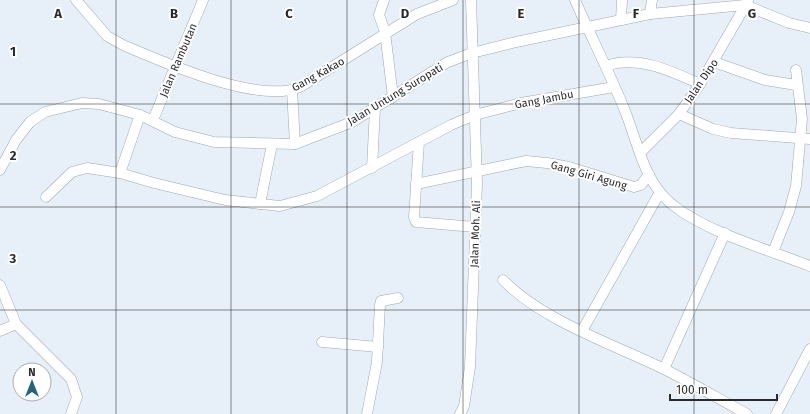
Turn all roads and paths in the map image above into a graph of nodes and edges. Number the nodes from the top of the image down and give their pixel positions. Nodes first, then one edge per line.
1 (76, 0) edge
2 (203, 0) edge
3 (384, 0) edge
4 (452, 0) edge
5 (471, 0) edge
6 (575, 0) edge
7 (622, 0) edge
8 (652, 0) edge
9 (747, 3) edge
10 (650, 14) junction
11 (621, 20) junction
12 (587, 26) junction
13 (810, 28) edge
14 (386, 32) junction
15 (472, 53) junction
16 (714, 62) junction
17 (175, 65) junction
18 (606, 66) junction
19 (796, 70) dead end
20 (700, 84) junction
21 (796, 86) junction
22 (614, 87) junction
23 (292, 90) junction
24 (393, 97) junction
25 (375, 108) junction
26 (679, 114) junction
27 (140, 115) junction
28 (475, 115) junction
29 (153, 120) junction
30 (806, 138) edge
31 (419, 142) junction
32 (272, 144) junction
33 (295, 144) junction
34 (640, 153) junction
35 (372, 168) junction
36 (0, 170) edge
37 (476, 171) junction
38 (120, 173) junction
39 (649, 174) junction
40 (416, 184) junction
41 (660, 192) junction
42 (46, 197) dead end
43 (260, 204) junction
44 (475, 227) junction
45 (725, 233) junction
46 (773, 252) junction
47 (810, 266) edge
48 (503, 280) dead end
49 (0, 284) edge
50 (398, 298) dead end
51 (16, 324) junction
52 (0, 331) edge
53 (582, 331) junction
54 (322, 342) dead end
55 (378, 347) junction
56 (810, 349) edge
57 (664, 370) junction
58 (71, 414) edge
59 (367, 414) edge
60 (460, 414) edge
61 (747, 414) edge
62 (776, 414) edge

1 - 17 street, Gang Kakao
2 - 17 street, Jalan Rambutan
3 - 14 street
4 - 14 street, Gang Kakao
5 - 15 street, Jalan Moh. Ali
6 - 12 street
7 - 11 street
8 - 10 street
9 - 10 street, Jalan Untung Suropati
9 - 13 street
9 - 16 street, Jalan Dipo
10 - 11 street, Jalan Untung Suropati
11 - 12 street, Jalan Untung Suropati
12 - 15 street, Jalan Untung Suropati
12 - 18 street
14 - 23 street, Gang Kakao
14 - 24 street
15 - 24 street, Jalan Untung Suropati
15 - 28 street, Jalan Moh. Ali
16 - 20 street, Jalan Dipo
16 - 21 street
17 - 23 street, Gang Kakao
17 - 29 street, Jalan Rambutan
18 - 20 street
18 - 22 street
19 - 21 street
20 - 26 street, Jalan Dipo
21 - 30 street
22 - 28 street, Gang Jambu
22 - 34 street
23 - 33 street
24 - 25 street, Jalan Untung Suropati
25 - 33 street, Jalan Untung Suropati
25 - 35 street
26 - 30 street
26 - 34 street, Jalan Dipo
27 - 29 street, Jalan Untung Suropati
27 - 36 street, Jalan Untung Suropati
27 - 38 street
28 - 31 street, Gang Jambu
28 - 37 street, Jalan Moh. Ali
29 - 32 street, Jalan Untung Suropati
30 - 46 street
31 - 35 street, Gang Jambu
31 - 40 street
32 - 33 street, Jalan Untung Suropati
32 - 43 street
34 - 39 street
35 - 43 street, Gang Jambu
37 - 39 street, Gang Giri Agung
37 - 40 street
37 - 44 street, Jalan Moh. Ali
38 - 42 street, Gang Jambu
38 - 43 street, Gang Jambu
39 - 41 street
40 - 44 street
41 - 45 street
41 - 53 street
44 - 60 street, Jalan Moh. Ali
45 - 46 street
45 - 57 street
46 - 47 street
48 - 53 street
49 - 51 street
50 - 55 street
51 - 52 street
51 - 58 street
53 - 57 street
54 - 55 street
55 - 59 street
56 - 62 street
57 - 61 street

